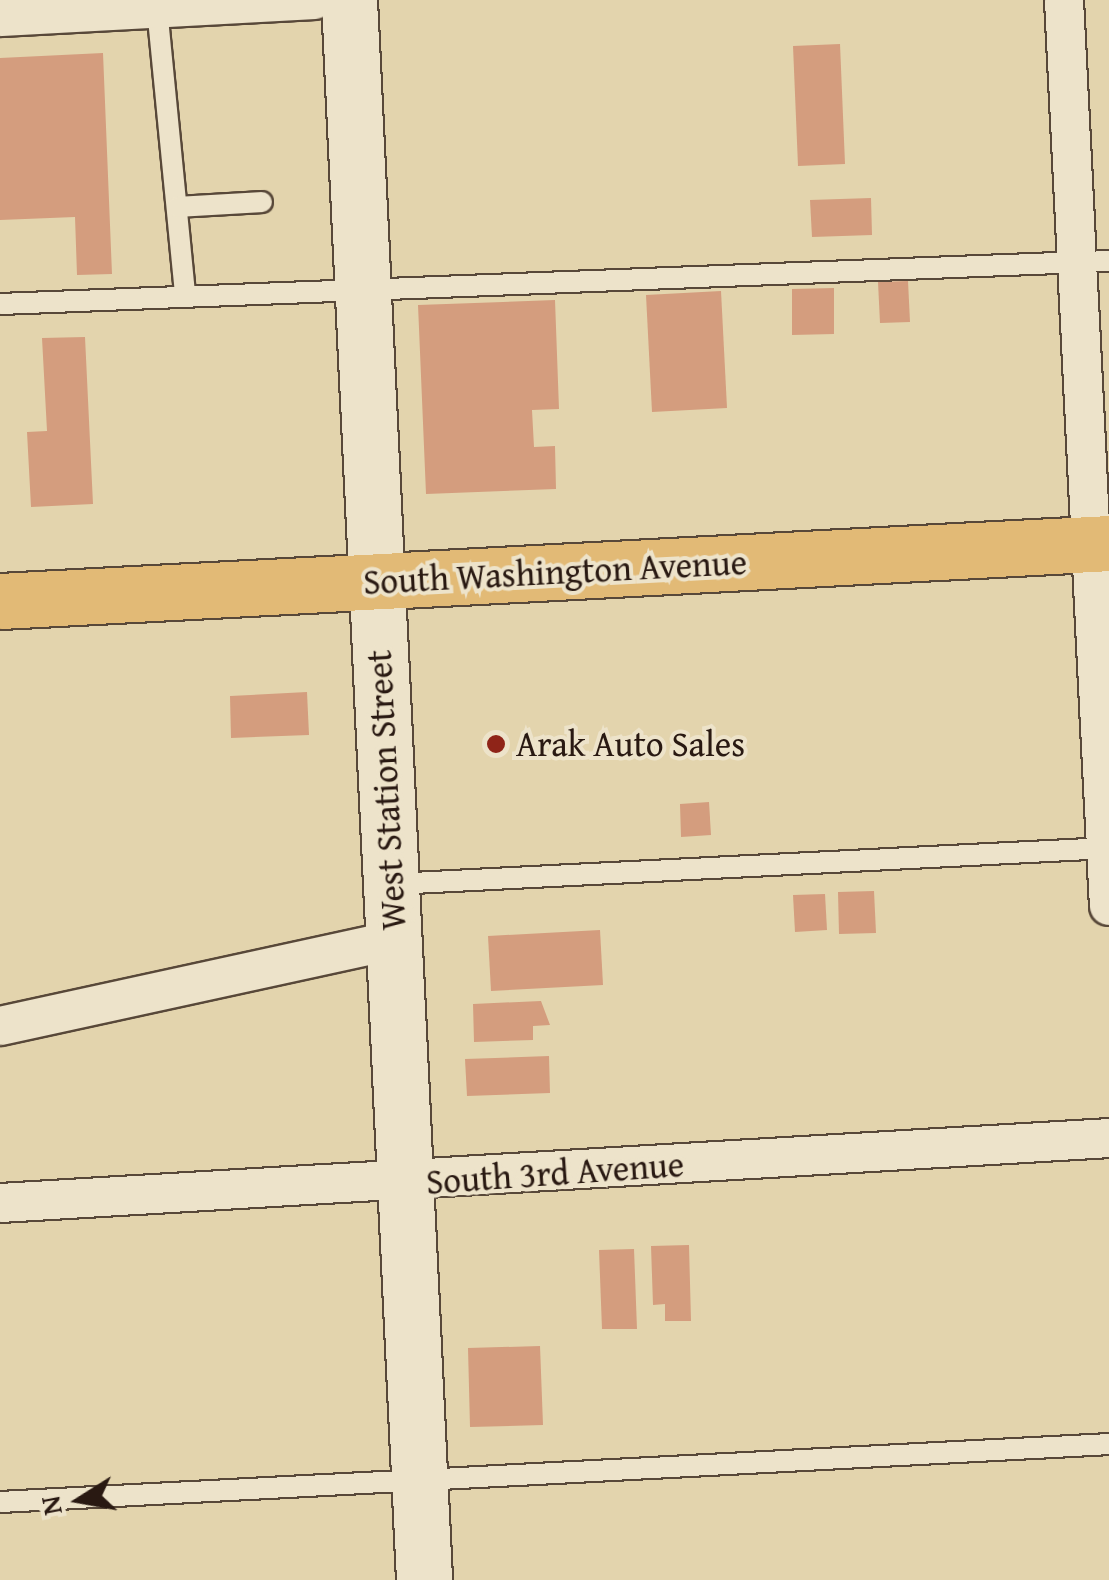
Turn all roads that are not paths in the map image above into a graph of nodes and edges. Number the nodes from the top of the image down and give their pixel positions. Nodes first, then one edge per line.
1 (315, 0) edge
2 (349, 0) edge
3 (1064, 0) edge
4 (157, 8) junction
5 (0, 17) edge
6 (262, 202) dead end
7 (178, 207) junction
8 (1094, 258) edge
9 (362, 286) junction
10 (184, 295) junction
11 (0, 304) edge
12 (1100, 543) edge
13 (376, 582) junction
14 (0, 601) edge
15 (1108, 848) edge
16 (391, 884) junction
17 (1109, 906) edge
18 (393, 940) junction
19 (0, 1026) edge
20 (1109, 1138) edge
21 (405, 1182) junction
22 (0, 1203) edge
23 (1109, 1444) edge
24 (419, 1480) junction
25 (0, 1502) edge
26 (424, 1580) edge

1 - 4 street
2 - 9 main road, West Station Street
3 - 8 street
4 - 5 street
4 - 7 lane
6 - 7 lane
7 - 10 lane
8 - 9 lane
8 - 12 street
9 - 10 lane
9 - 13 main road, West Station Street
10 - 11 lane
12 - 13 main road, South Washington Avenue
12 - 15 street
13 - 14 main road, South Washington Avenue
13 - 16 main road, West Station Street
15 - 16 lane
15 - 17 street
16 - 18 main road, West Station Street
18 - 19 street
18 - 21 main road, West Station Street
20 - 21 street, South 3rd Avenue
21 - 22 street, South 3rd Avenue
21 - 24 main road, West Station Street
23 - 24 lane
24 - 25 lane
24 - 26 main road, West Station Street

